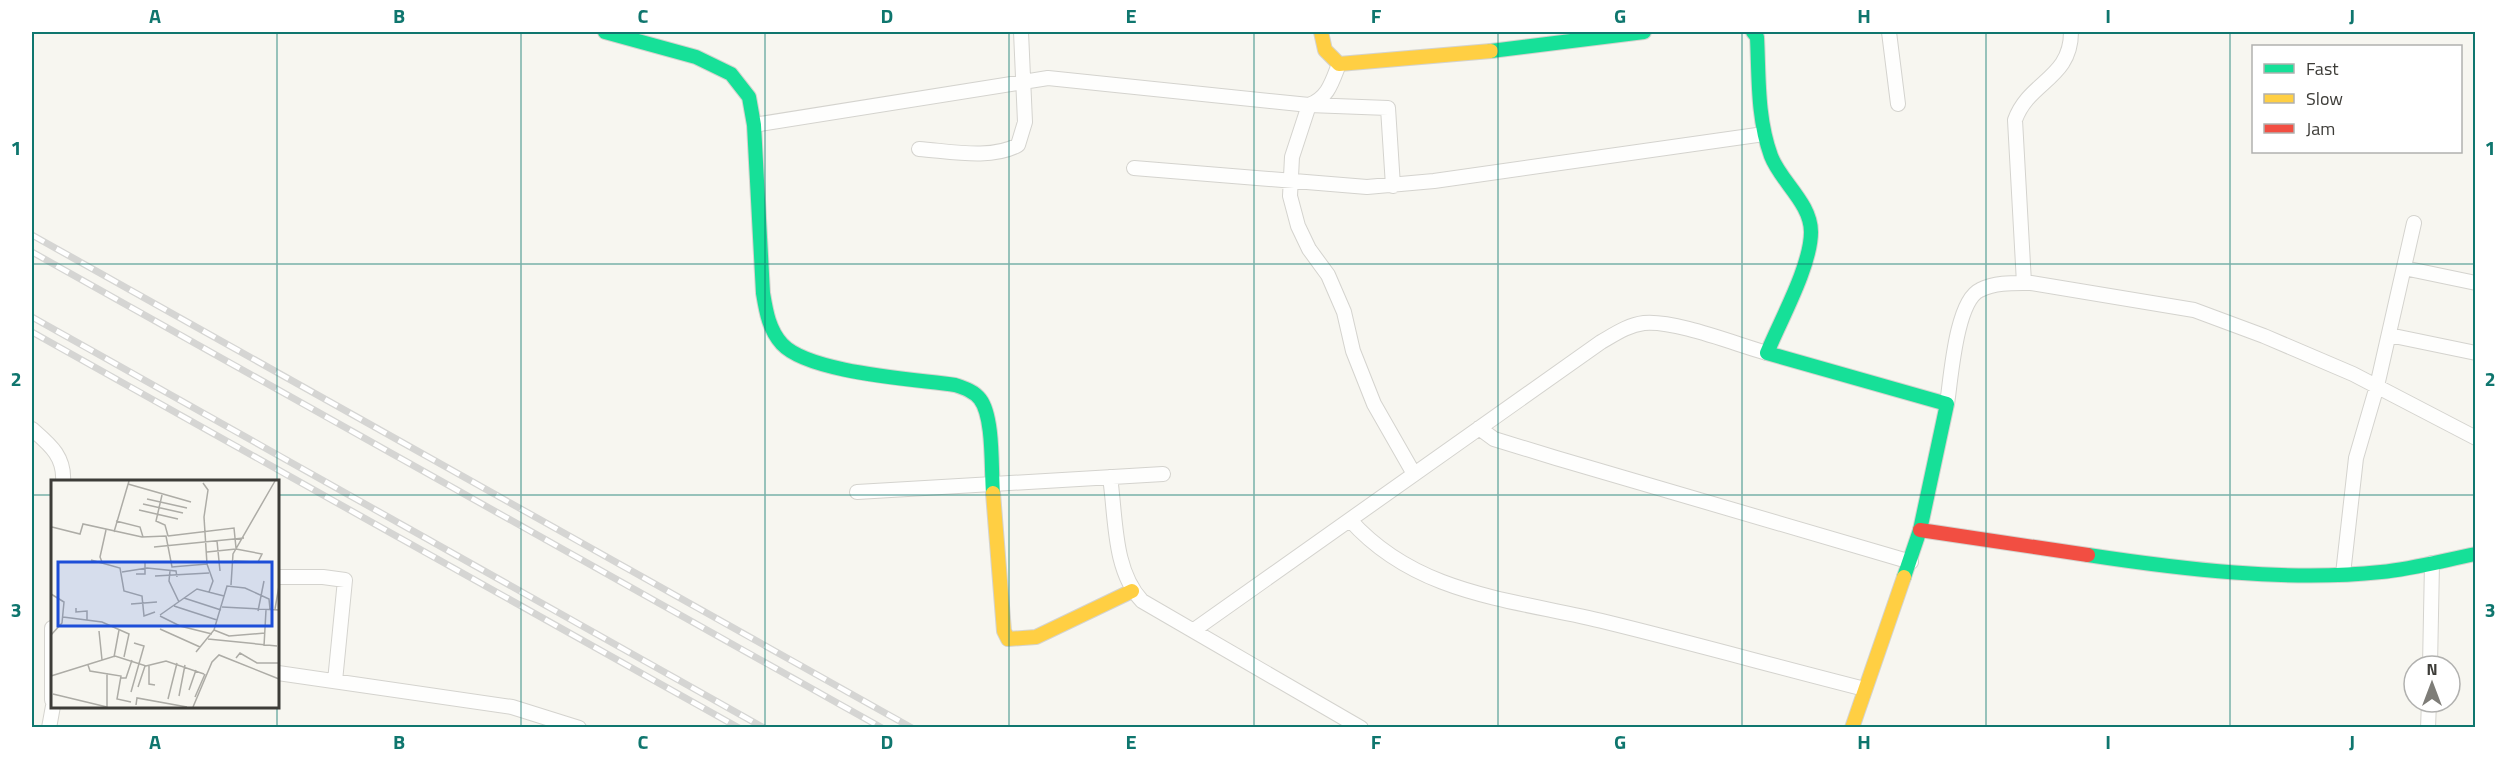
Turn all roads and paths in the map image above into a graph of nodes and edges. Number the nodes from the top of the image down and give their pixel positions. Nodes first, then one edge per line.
1 (605, 32) edge
2 (1021, 32) edge
3 (1321, 32) edge
4 (1644, 32) edge
5 (1753, 32) edge
6 (1889, 32) edge
7 (2071, 32) edge
8 (1339, 64) junction
9 (1023, 82) junction
10 (1898, 104) dead end
11 (1309, 105) junction
12 (754, 125) junction
13 (1764, 134) junction
14 (919, 149) dead end
15 (1134, 168) dead end
16 (1291, 181) junction
17 (1393, 186) junction
18 (2414, 223) dead end
19 (2404, 268) junction
20 (2024, 283) junction
21 (2475, 283) edge
22 (2389, 335) junction
23 (1767, 353) junction
24 (2475, 353) edge
25 (2377, 386) junction
26 (1947, 404) junction
27 (1479, 428) junction
28 (32, 429) edge
29 (2475, 438) edge
30 (1163, 474) dead end
31 (1414, 474) junction
32 (1110, 477) junction
33 (63, 480) edge
34 (992, 484) junction
35 (857, 492) dead end
36 (1350, 519) junction
37 (1920, 530) junction
38 (2475, 554) edge
39 (1911, 562) junction
40 (2432, 563) junction
41 (2343, 574) junction
42 (279, 578) edge
43 (1132, 591) junction
44 (1194, 630) junction
45 (2430, 654) edge
46 (279, 673) edge
47 (335, 681) junction
48 (1865, 689) junction
49 (53, 708) edge
50 (49, 728) edge
51 (579, 728) edge
52 (1360, 728) edge
53 (1852, 728) edge

1 - 12 street
2 - 9 street
3 - 8 street
4 - 8 street
5 - 13 street
6 - 10 street
7 - 20 street
8 - 11 street
9 - 11 street
9 - 12 street
9 - 14 street
11 - 16 street
11 - 17 street
12 - 34 street
13 - 17 street
13 - 23 street
15 - 16 street
16 - 17 street
16 - 31 street
18 - 19 street
19 - 21 street
19 - 22 street
20 - 25 street
20 - 26 street
22 - 24 street
22 - 25 street
23 - 26 street
23 - 27 street
25 - 29 street
25 - 41 street
26 - 37 street
27 - 31 street
27 - 39 street
28 - 33 street
30 - 32 street
31 - 36 street
32 - 34 street
32 - 43 street
34 - 35 street
34 - 43 street
36 - 44 street
36 - 48 street
37 - 39 street
37 - 41 street
38 - 40 street
39 - 48 street
40 - 41 street
40 - 45 street
42 - 47 street
43 - 44 street
44 - 52 street
46 - 47 street
47 - 51 street
48 - 53 street
49 - 50 street

